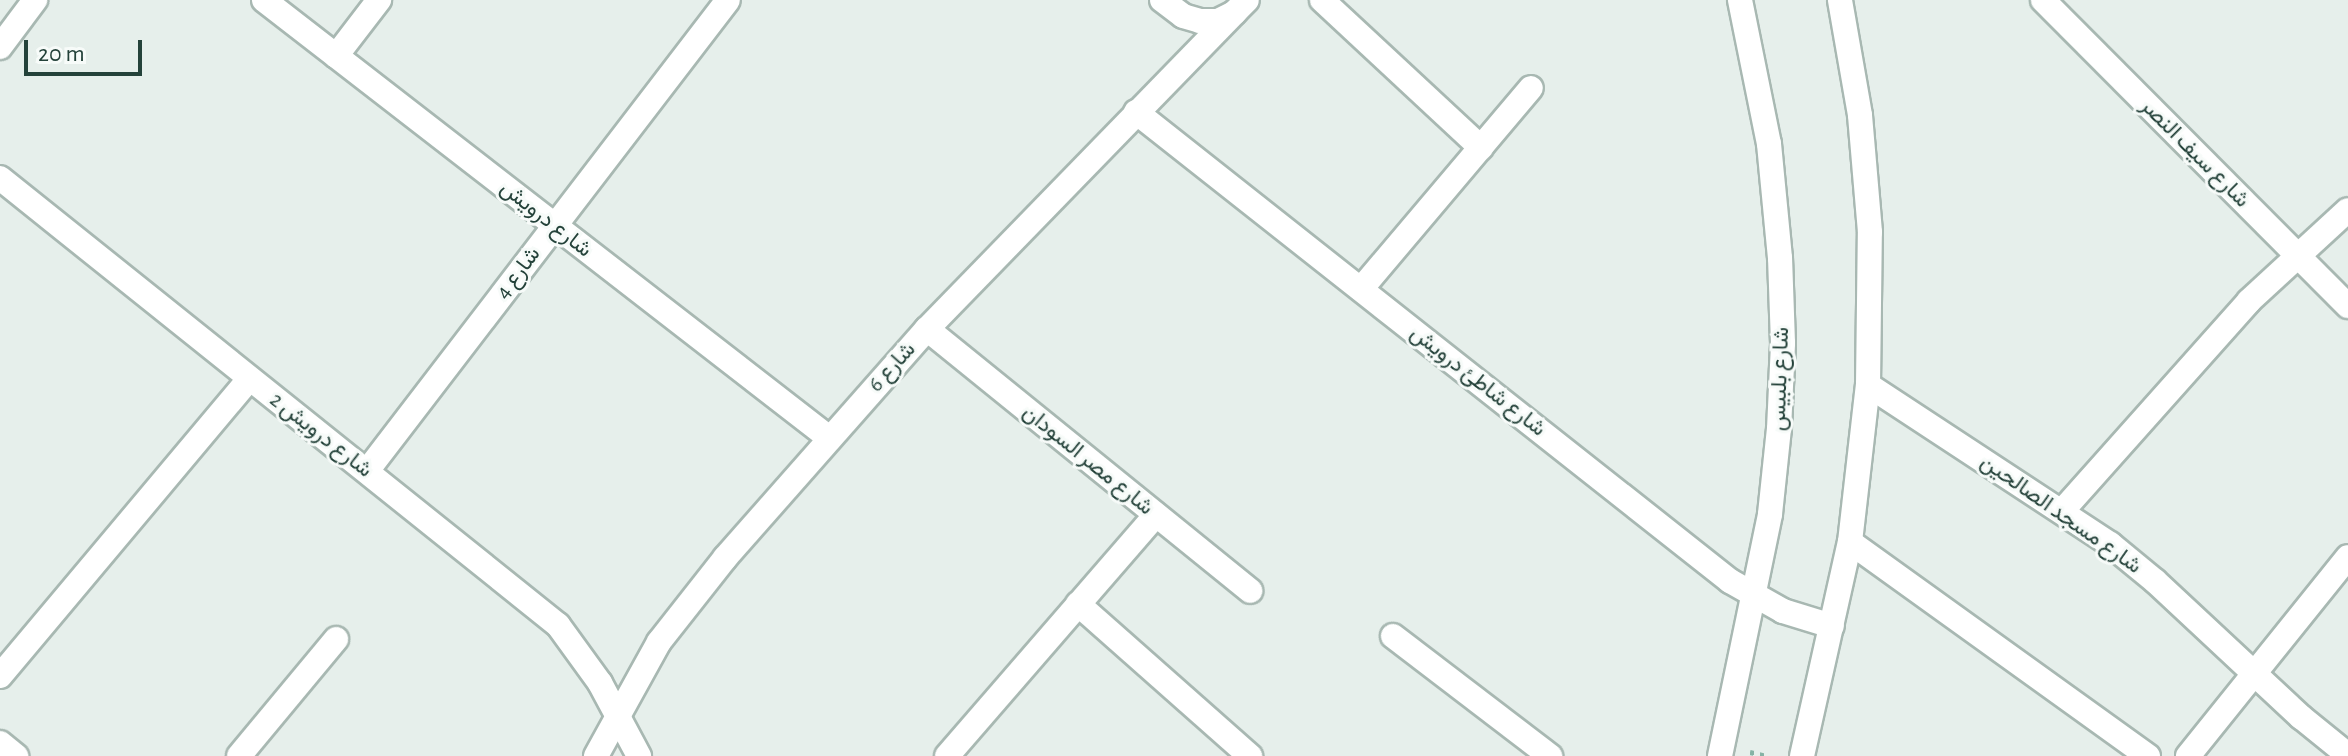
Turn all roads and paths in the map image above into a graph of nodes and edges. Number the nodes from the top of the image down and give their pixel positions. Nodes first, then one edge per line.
1 (35, 0) edge
2 (264, 0) edge
3 (379, 0) edge
4 (728, 0) edge
5 (1162, 0) edge
6 (1322, 0) edge
7 (1740, 0) edge
8 (1840, 0) edge
9 (2043, 0) edge
10 (1241, 7) edge
11 (0, 47) edge
12 (336, 56) junction
13 (1531, 88) dead end
14 (1136, 112) junction
15 (1481, 148) junction
16 (3, 186) edge
17 (2348, 210) edge
18 (554, 226) junction
19 (2297, 255) junction
20 (1361, 289) junction
21 (2348, 306) edge
22 (927, 329) junction
23 (249, 379) junction
24 (1868, 385) junction
25 (828, 437) junction
26 (367, 471) junction
27 (2063, 510) junction
28 (1156, 515) junction
29 (1850, 542) junction
30 (2348, 557) edge
31 (1250, 591) dead end
32 (1755, 598) junction
33 (1078, 604) junction
34 (1832, 626) junction
35 (1393, 636) dead end
36 (336, 639) dead end
37 (2253, 674) junction
38 (0, 676) edge
39 (616, 715) junction
40 (0, 743) edge
41 (2348, 755) edge
42 (16, 756) edge
43 (239, 756) edge
44 (596, 756) edge
45 (639, 756) edge
46 (947, 756) edge
47 (1250, 756) edge
48 (1550, 756) edge
49 (1720, 756) edge
50 (1802, 756) edge
51 (2148, 756) edge
52 (2188, 756) edge

1 - 11 street
2 - 12 street, شارع درويش
3 - 12 street
4 - 18 street, شارع 4
5 - 10 street
6 - 15 street
7 - 32 street, شارع بلبيس
8 - 24 street
9 - 19 street, شارع سيف النصر
10 - 14 street, شارع 6
12 - 18 street, شارع درويش
13 - 15 street
14 - 20 street, شارع شاطئ درويش
14 - 22 street, شارع 6
15 - 20 street
16 - 23 street, شارع درويش 2
17 - 19 street
18 - 25 street, شارع درويش
18 - 26 street, شارع 4
19 - 21 street, شارع سيف النصر
19 - 27 street
20 - 32 street, شارع شاطئ درويش
22 - 25 street, شارع 6
22 - 28 street, شارع مصر السودان
23 - 26 street, شارع درويش 2
23 - 38 street
24 - 27 street, شارع مسجد الصالحين
24 - 29 street
25 - 39 street, شارع 6
26 - 39 street, شارع درويش 2
27 - 37 street, شارع مسجد الصالحين
28 - 31 street, شارع مصر السودان
28 - 33 street
29 - 34 street
29 - 51 street
30 - 37 street
32 - 34 street, شارع شاطئ درويش
32 - 49 street, شارع بلبيس
33 - 46 street
33 - 47 street
34 - 50 street
35 - 48 street
36 - 43 street
37 - 41 street, شارع مسجد الصالحين
37 - 52 street
39 - 44 street, شارع 6
39 - 45 street, شارع درويش 2
40 - 42 street

